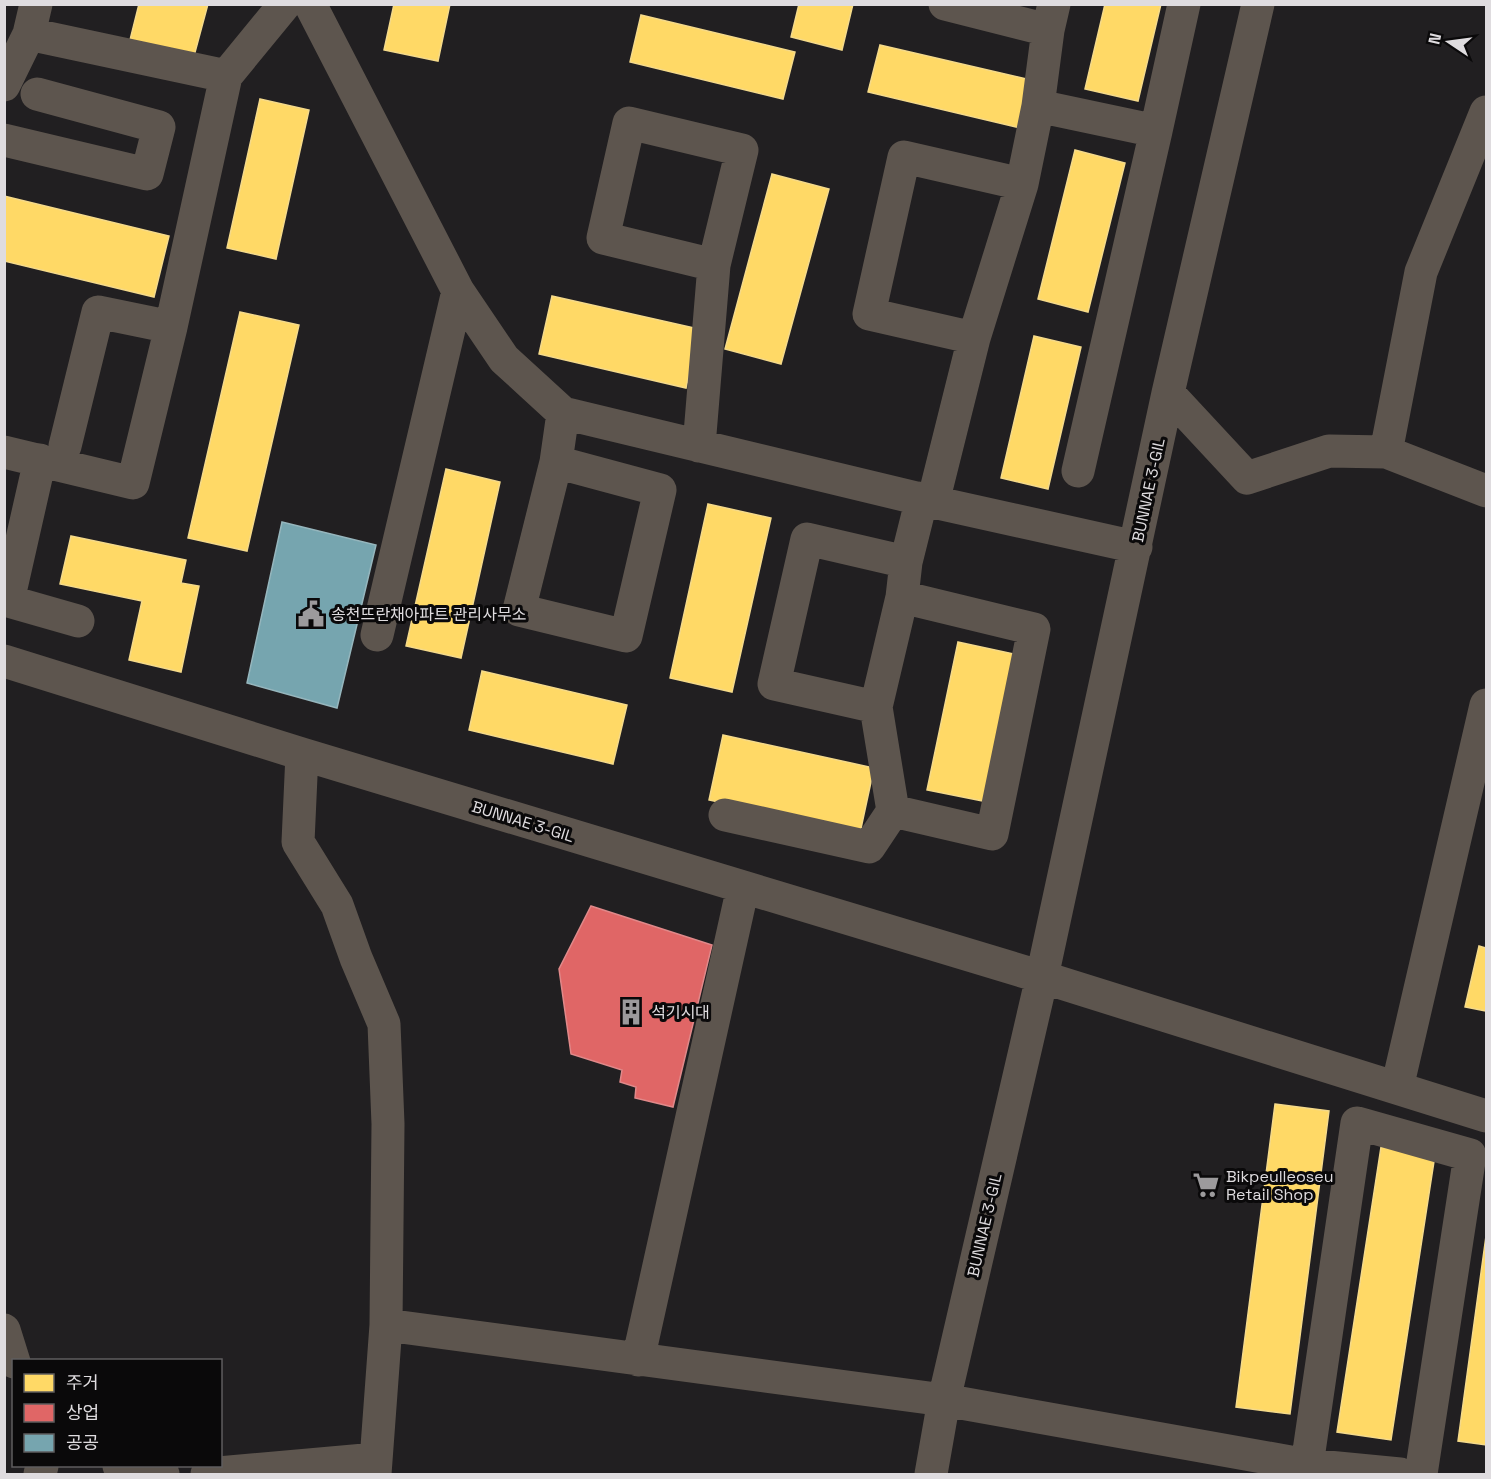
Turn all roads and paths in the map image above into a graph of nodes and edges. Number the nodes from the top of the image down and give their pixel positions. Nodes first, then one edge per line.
1 (285, 4) edge
2 (310, 4) edge
3 (945, 4) edge
4 (1184, 4) edge
5 (1258, 4) edge
6 (1051, 17) edge
7 (32, 19) edge
8 (226, 76) junction
9 (4, 85) edge
10 (37, 94) dead end
11 (1038, 106) junction
12 (1486, 112) edge
13 (1156, 131) junction
14 (4, 140) edge
15 (1022, 184) junction
16 (714, 266) junction
17 (458, 291) junction
18 (171, 327) junction
19 (974, 338) junction
20 (1168, 393) junction
21 (563, 413) junction
22 (699, 446) junction
23 (4, 452) edge
24 (1386, 452) junction
25 (52, 453) junction
26 (556, 462) junction
27 (1078, 471) dead end
28 (1486, 491) edge
29 (928, 500) junction
30 (1136, 547) junction
31 (906, 562) junction
32 (902, 597) junction
33 (78, 621) dead end
34 (377, 635) dead end
35 (4, 661) edge
36 (1486, 705) edge
37 (876, 707) junction
38 (302, 754) junction
39 (892, 811) junction
40 (725, 814) dead end
41 (743, 886) junction
42 (1042, 977) junction
43 (1397, 1088) junction
44 (1486, 1116) edge
45 (386, 1326) junction
46 (4, 1330) edge
47 (13, 1359) edge
48 (638, 1360) junction
49 (944, 1400) junction
50 (1307, 1465) junction
51 (124, 1467) edge
52 (375, 1467) edge
53 (163, 1474) edge
54 (207, 1474) edge
55 (931, 1474) edge
56 (1400, 1474) edge
57 (1421, 1474) edge

1 - 8 street
2 - 17 street
3 - 6 street
4 - 13 street
5 - 20 street, BUNNAE 3-GIL
6 - 11 street
7 - 8 street
7 - 9 street
8 - 18 street
10 - 14 street
11 - 13 street
11 - 15 street
12 - 24 street
13 - 27 street
15 - 19 street
15 - 19 street
16 - 16 street
16 - 22 street
17 - 21 street
17 - 34 street
18 - 25 street
18 - 25 street
19 - 29 street
20 - 24 street
20 - 30 street, BUNNAE 3-GIL
21 - 22 street
21 - 26 street
22 - 29 street
23 - 25 street
24 - 28 street
25 - 33 street
26 - 26 street
29 - 30 street
29 - 31 street
30 - 42 street, BUNNAE 3-GIL
31 - 32 street
31 - 37 street
32 - 37 street
32 - 39 street
35 - 38 street, BUNNAE 3-GIL
36 - 43 street
37 - 39 street
38 - 41 street, BUNNAE 3-GIL
38 - 45 street
39 - 40 street
41 - 42 street, BUNNAE 3-GIL
41 - 48 street
42 - 43 street
42 - 49 street, BUNNAE 3-GIL
43 - 44 street
45 - 48 street
45 - 52 street
46 - 47 street
48 - 49 street
49 - 50 street
49 - 55 street, BUNNAE 3-GIL
50 - 56 street
50 - 57 street
51 - 53 street
52 - 54 street

